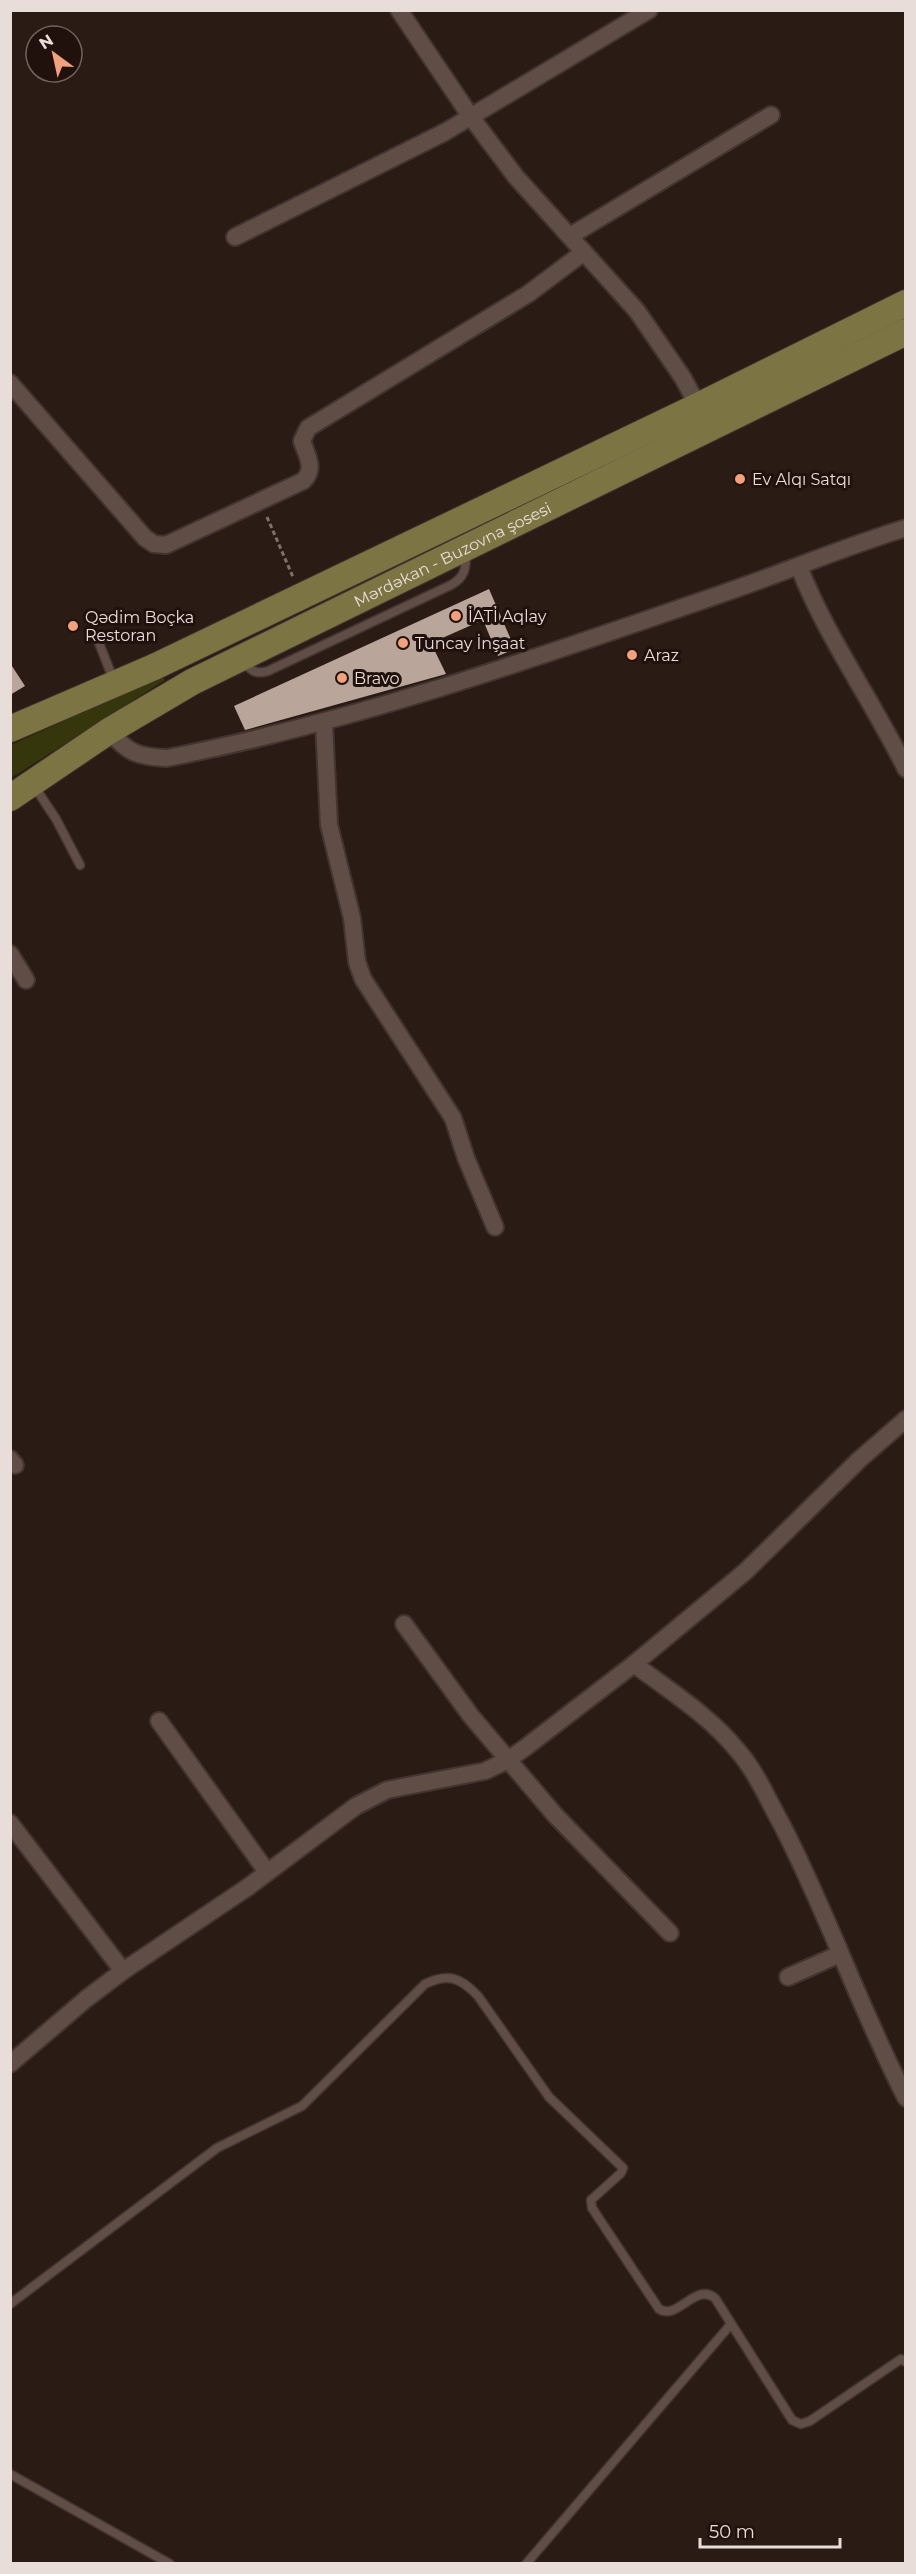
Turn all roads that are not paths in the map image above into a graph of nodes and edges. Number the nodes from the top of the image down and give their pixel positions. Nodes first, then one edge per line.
1 (399, 10) edge
2 (649, 10) edge
3 (771, 115) dead end
4 (471, 117) junction
5 (570, 236) junction
6 (235, 237) dead end
7 (584, 252) junction
8 (906, 303) edge
9 (906, 332) edge
10 (10, 383) edge
11 (698, 406) junction
12 (906, 528) edge
13 (799, 567) junction
14 (97, 638) dead end
15 (116, 685) junction
16 (324, 723) junction
17 (10, 729) edge
18 (109, 731) junction
19 (906, 769) edge
20 (32, 783) junction
21 (10, 798) edge
22 (80, 865) dead end
23 (10, 954) edge
24 (26, 980) dead end
25 (495, 1227) dead end
26 (906, 1419) edge
27 (404, 1624) dead end
28 (634, 1664) junction
29 (159, 1721) dead end
30 (508, 1760) junction
31 (10, 1822) edge
32 (267, 1872) junction
33 (670, 1934) dead end
34 (840, 1954) junction
35 (123, 1971) junction
36 (788, 1977) dead end
37 (10, 2064) edge
38 (906, 2098) edge
39 (10, 2304) edge
40 (731, 2324) junction
41 (906, 2362) edge
42 (10, 2474) edge
43 (170, 2564) edge
44 (526, 2564) edge

1 - 4 street
2 - 4 street
3 - 5 street
4 - 5 street
4 - 6 street
5 - 7 street
7 - 10 street
7 - 11 street
8 - 11 main road, Mərdəkan - Buzovna şosesi
9 - 18 main road, Mərdəkan - Buzovna şosesi
11 - 15 main road, Mərdəkan - Buzovna şosesi
12 - 13 street
13 - 16 street
13 - 19 street
14 - 15 lane
15 - 17 main road, Mərdəkan - Buzovna şosesi
16 - 18 street
16 - 25 street
18 - 20 main road, Mərdəkan - Buzovna şosesi
20 - 21 main road, Mərdəkan - Buzovna şosesi
20 - 22 lane
23 - 24 street
26 - 28 street
27 - 30 street
28 - 30 street
28 - 34 street
29 - 32 street
30 - 32 street
30 - 33 street
31 - 35 street
32 - 35 street
34 - 36 street
34 - 38 street
35 - 37 street
39 - 40 lane
40 - 41 lane
40 - 44 lane
42 - 43 lane

